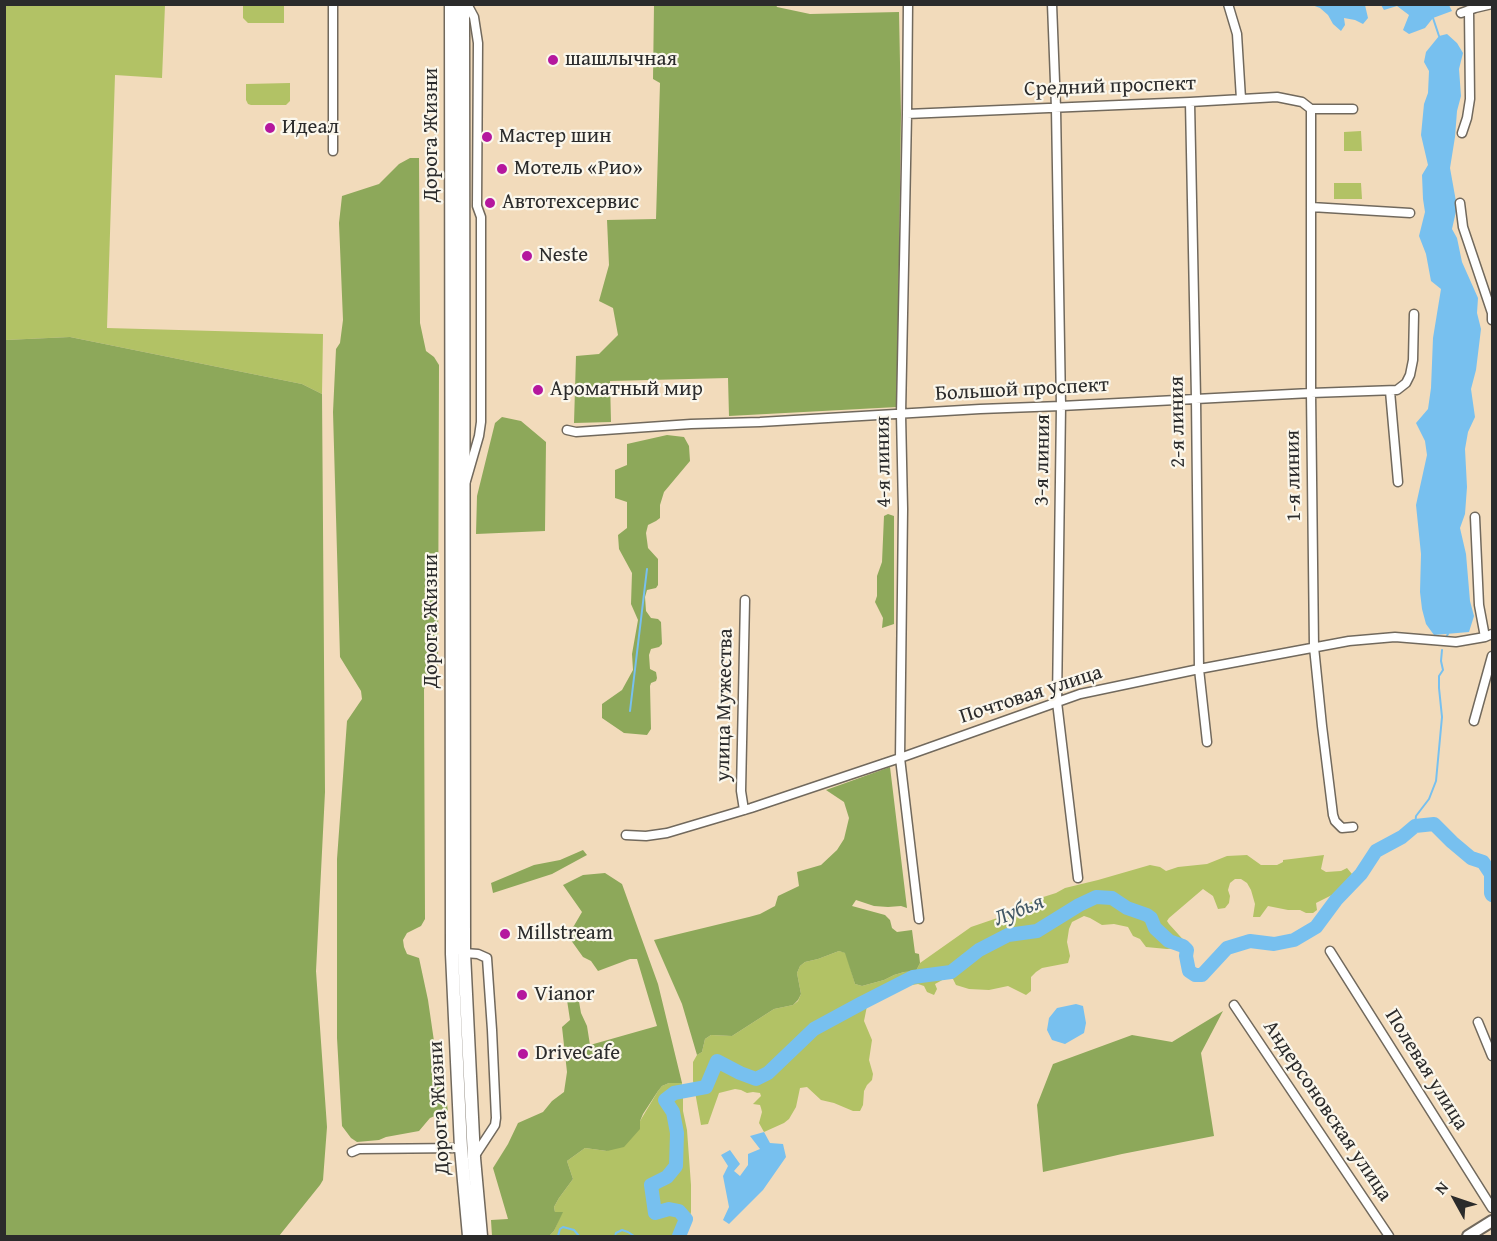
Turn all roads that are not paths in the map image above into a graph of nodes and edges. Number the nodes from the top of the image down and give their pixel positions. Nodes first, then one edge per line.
1 (333, 4) edge
2 (451, 4) edge
3 (465, 4) edge
4 (908, 4) edge
5 (1052, 4) edge
6 (1228, 4) edge
7 (1492, 4) edge
8 (1241, 99) junction
9 (1190, 102) junction
10 (1056, 108) junction
11 (1311, 109) junction
12 (1353, 109) dead end
13 (907, 114) junction
14 (1462, 133) dead end
15 (333, 152) dead end
16 (1460, 203) dead end
17 (1311, 207) junction
18 (1410, 213) dead end
19 (1414, 314) dead end
20 (1492, 320) edge
21 (1390, 391) junction
22 (1311, 393) junction
23 (1196, 398) junction
24 (1061, 406) junction
25 (901, 414) junction
26 (567, 430) dead end
27 (1398, 482) dead end
28 (463, 493) junction
29 (1475, 517) dead end
30 (745, 600) dead end
31 (1489, 635) edge
32 (1314, 647) junction
33 (1492, 656) edge
34 (1199, 669) junction
35 (1057, 702) junction
36 (1474, 721) dead end
37 (1207, 742) dead end
38 (900, 758) junction
39 (744, 810) junction
40 (1353, 827) dead end
41 (626, 835) dead end
42 (1078, 878) dead end
43 (919, 919) dead end
44 (1330, 951) dead end
45 (464, 953) junction
46 (1234, 1005) dead end
47 (1478, 1022) dead end
48 (1492, 1056) edge
49 (461, 1148) junction
50 (351, 1152) dead end
51 (474, 1158) junction
52 (1492, 1208) edge
53 (1492, 1221) edge
54 (1476, 1235) edge
55 (469, 1236) edge
56 (481, 1236) edge
57 (1389, 1236) edge

1 - 15 street
2 - 49 main road, Дорога Жизни
3 - 28 main road, Дорога Жизни
3 - 28 street
4 - 13 street, 4-я линия
5 - 10 street, 3-я линия
6 - 8 street
7 - 14 street
8 - 9 street, Средний проспект
8 - 11 street, Средний проспект
9 - 10 street, Средний проспект
9 - 23 street, 2-я линия
10 - 13 street, Средний проспект
10 - 24 street, 3-я линия
11 - 12 street
11 - 17 street, 1-я линия
13 - 25 street, 4-я линия
16 - 20 street
17 - 18 street
17 - 22 street, 1-я линия
19 - 21 street
21 - 22 street, Большой проспект
21 - 27 street
22 - 23 street, Большой проспект
22 - 32 street, 1-я линия
23 - 24 street, Большой проспект
23 - 34 street, 2-я линия
24 - 25 street, Большой проспект
24 - 35 street, 3-я линия
25 - 26 street, Большой проспект
25 - 38 street, 4-я линия
28 - 45 main road, Дорога Жизни
29 - 31 street
30 - 39 street, улица Мужества
31 - 32 street, Почтовая улица
32 - 34 street, Почтовая улица
32 - 40 street, 1-я линия
33 - 36 street
34 - 35 street, Почтовая улица
34 - 37 street, 2-я линия
35 - 38 street, Почтовая улица
35 - 42 street, 3-я линия
38 - 39 street, Почтовая улица
38 - 43 street, 4-я линия
39 - 41 street, Почтовая улица
44 - 52 street, Полевая улица
45 - 51 main road, Дорога Жизни
45 - 51 street
46 - 57 street, Андерсоновская улица
47 - 48 street
49 - 50 street
49 - 55 main road, Дорога Жизни
51 - 56 main road, Дорога Жизни
53 - 54 street

